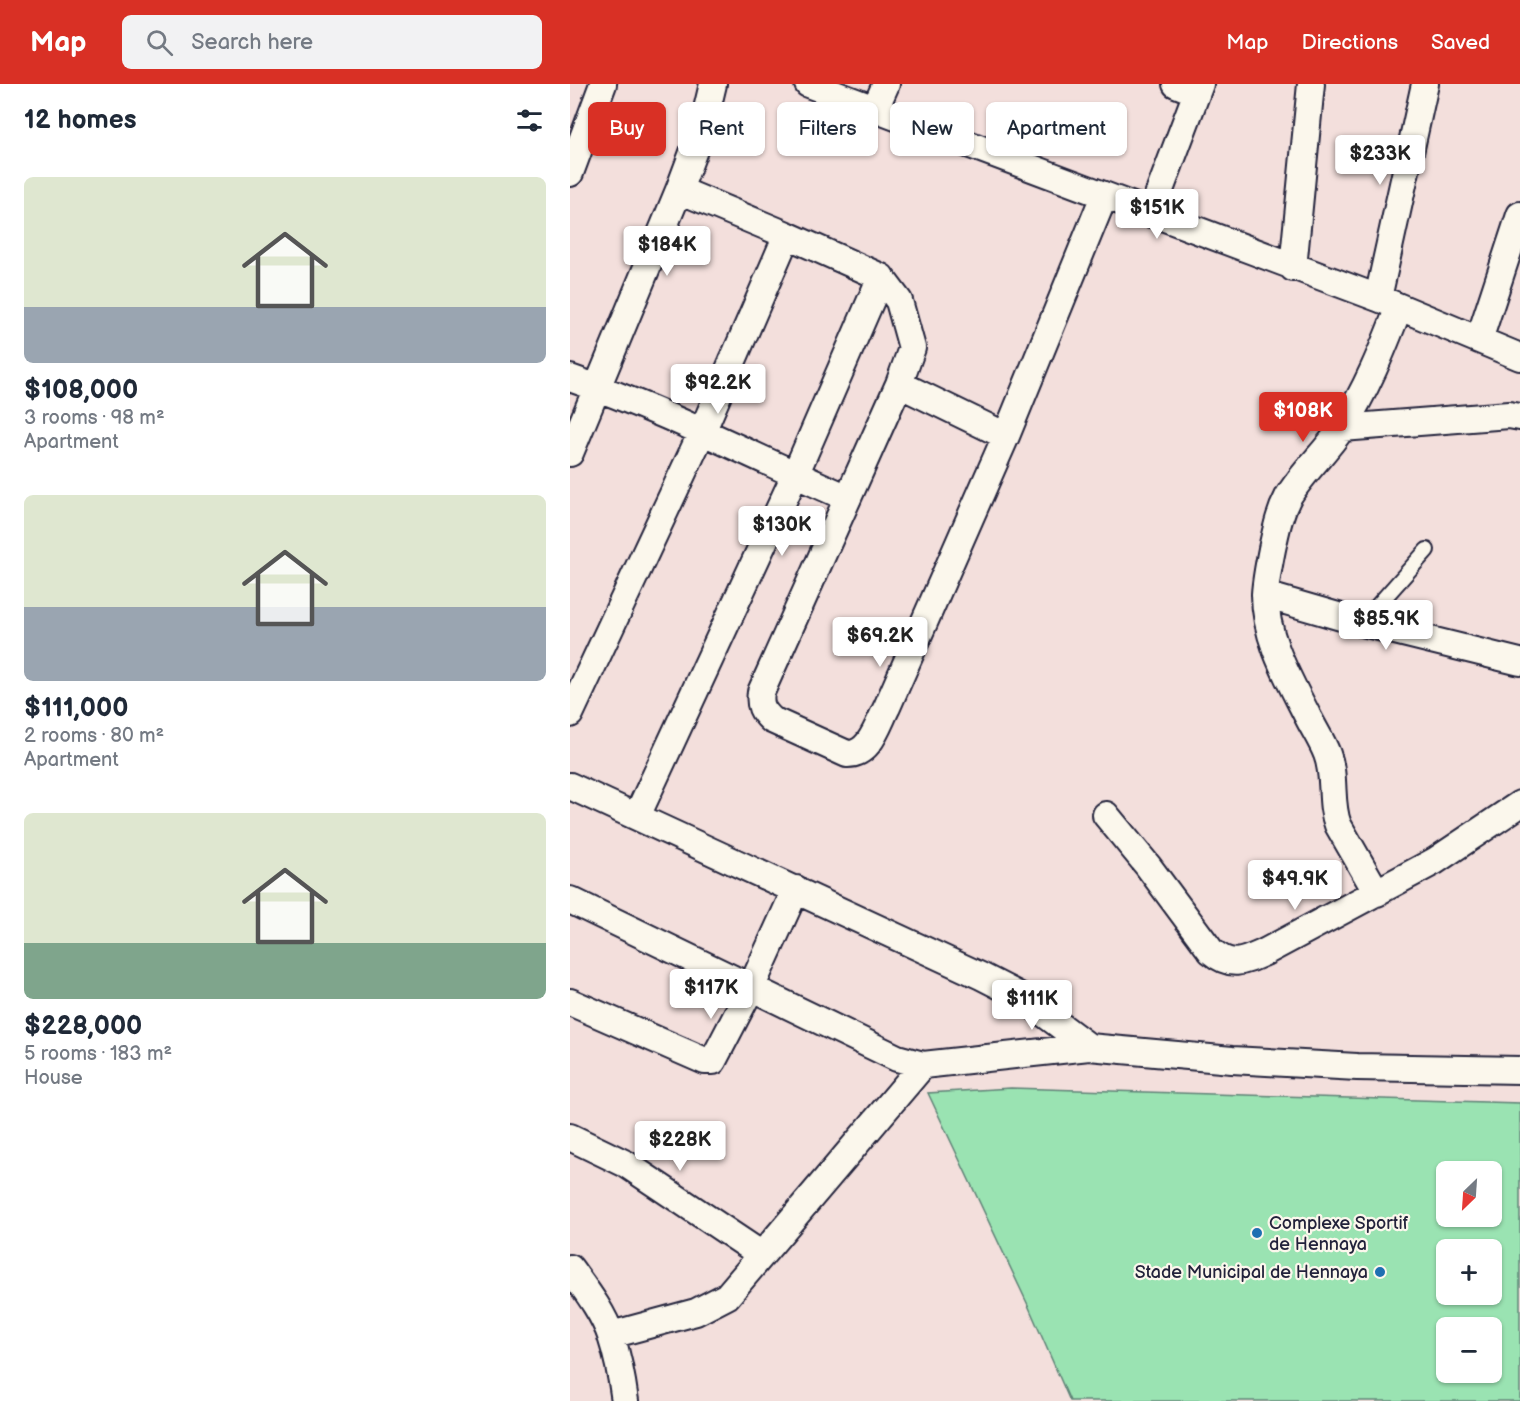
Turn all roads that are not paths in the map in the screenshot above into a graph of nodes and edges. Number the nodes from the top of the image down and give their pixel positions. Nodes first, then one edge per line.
1 (603, 84) edge
2 (713, 84) edge
3 (808, 84) edge
4 (886, 84) edge
5 (1311, 84) edge
6 (1425, 84) edge
7 (1191, 87) edge
8 (856, 102) edge
9 (878, 102) edge
10 (878, 110) edge
11 (570, 173) edge
12 (679, 190) junction
13 (1104, 196) junction
14 (1151, 214) junction
15 (1520, 215) edge
16 (787, 235) junction
17 (1293, 268) junction
18 (882, 277) junction
19 (1388, 302) junction
20 (1479, 340) junction
21 (1520, 357) edge
22 (570, 378) edge
23 (900, 384) junction
24 (598, 388) junction
25 (1520, 417) edge
26 (1342, 428) junction
27 (702, 432) junction
28 (1006, 436) junction
29 (570, 453) edge
30 (795, 476) junction
31 (848, 498) junction
32 (1426, 550) dead end
33 (1265, 595) junction
34 (1362, 623) junction
35 (1520, 662) edge
36 (570, 714) edge
37 (570, 786) edge
38 (1520, 804) edge
39 (1106, 815) dead end
40 (637, 816) junction
41 (795, 889) junction
42 (1377, 893) junction
43 (570, 900) edge
44 (751, 988) junction
45 (570, 1002) edge
46 (1089, 1047) junction
47 (923, 1065) junction
48 (1520, 1070) edge
49 (570, 1137) edge
50 (762, 1255) junction
51 (570, 1268) edge
52 (611, 1335) junction
53 (625, 1401) edge

1 - 11 street
2 - 12 street
3 - 8 street
4 - 9 street
5 - 17 street
6 - 19 street
7 - 14 street
10 - 13 street
12 - 16 street
12 - 24 street
13 - 14 street
13 - 28 street
14 - 17 street
15 - 20 street
16 - 18 street
16 - 27 street
17 - 19 street
18 - 23 street
18 - 30 street
19 - 20 street
19 - 26 street
20 - 21 street
22 - 24 street
23 - 28 street
23 - 31 street
24 - 27 street
24 - 29 street
25 - 26 street
26 - 33 street
27 - 30 street
27 - 36 street
28 - 31 street
30 - 31 street
30 - 40 street
32 - 34 lane
33 - 34 street
33 - 42 street
34 - 35 street
37 - 40 street
38 - 42 street
39 - 42 street
40 - 41 street
41 - 44 street
41 - 46 street
43 - 44 street
44 - 45 street
44 - 47 street
46 - 47 street
46 - 48 street
47 - 50 street
49 - 50 street
50 - 52 street
51 - 52 street
52 - 53 street

